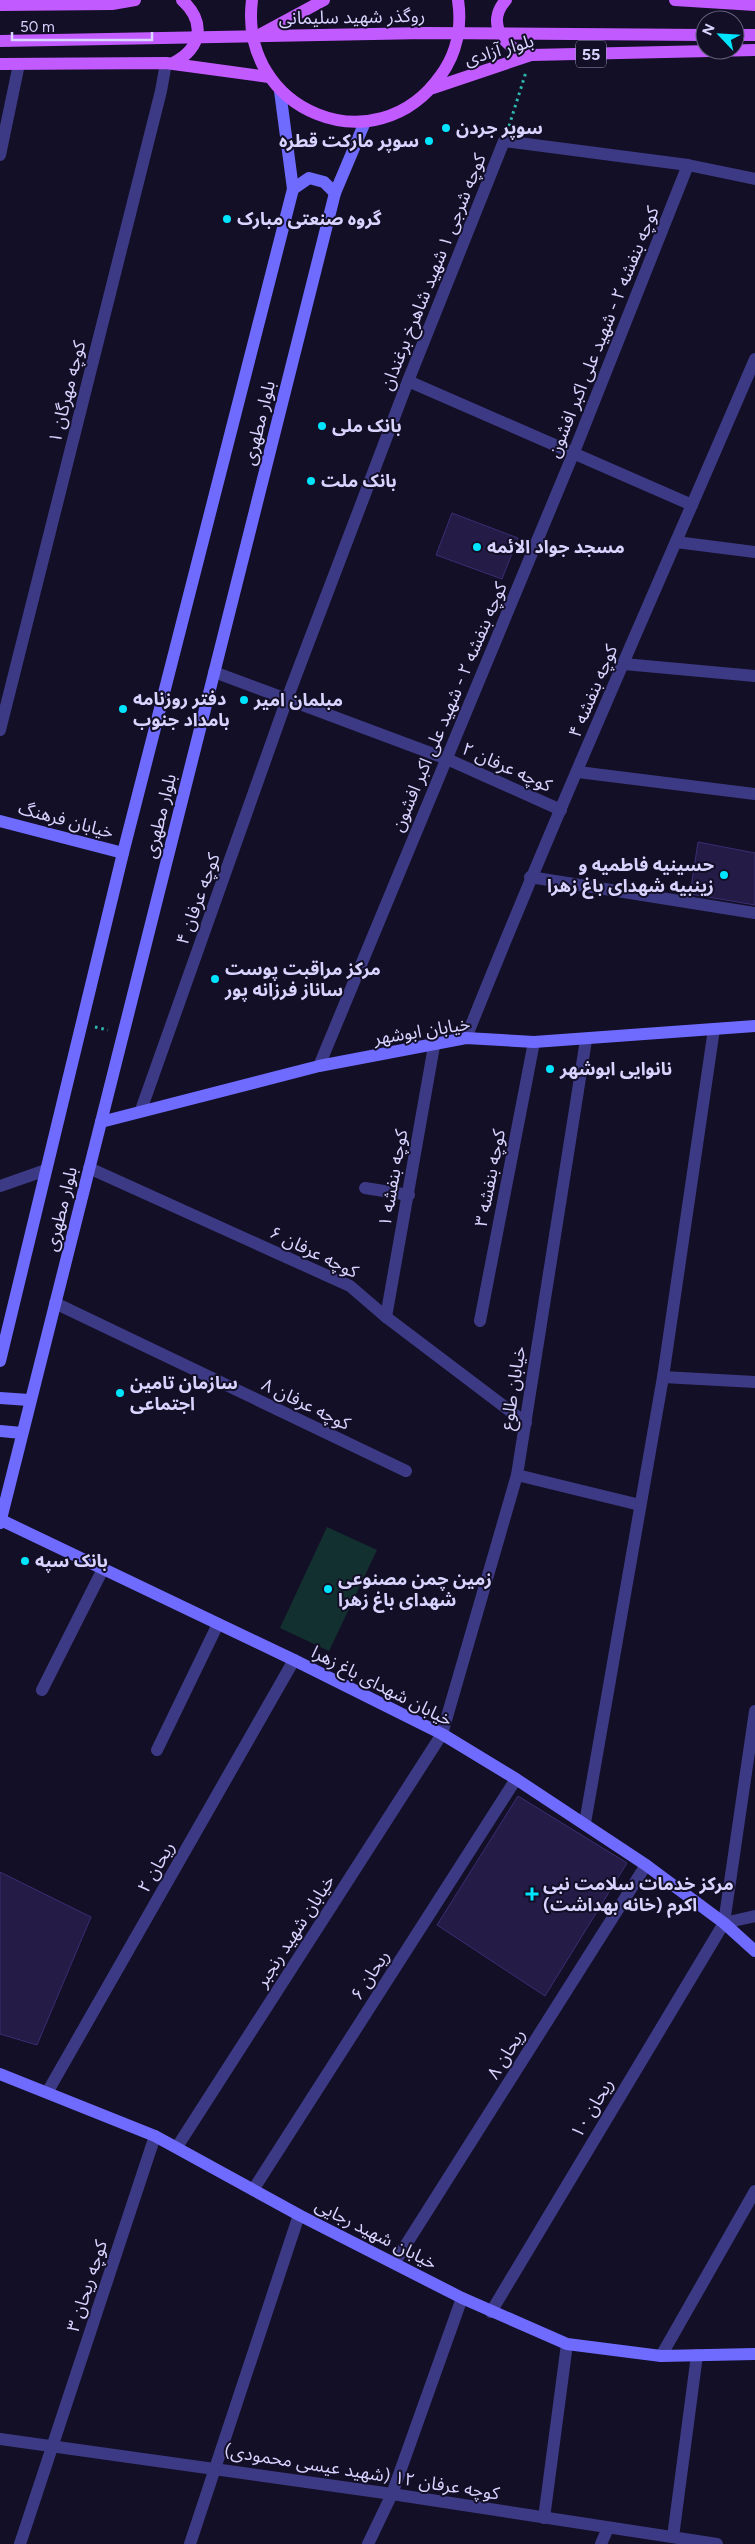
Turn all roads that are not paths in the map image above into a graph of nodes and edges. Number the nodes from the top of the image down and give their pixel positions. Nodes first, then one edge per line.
1 (135, 0) edge
2 (182, 0) edge
3 (252, 0) edge
4 (324, 0) edge
5 (458, 0) edge
6 (506, 0) edge
7 (675, 0) edge
8 (0, 5) edge
9 (755, 5) edge
10 (259, 35) junction
11 (695, 35) edge
12 (0, 41) edge
13 (755, 50) edge
14 (531, 55) junction
15 (170, 63) junction
16 (0, 64) edge
17 (19, 64) junction
18 (269, 77) junction
19 (433, 88) junction
20 (280, 91) junction
21 (365, 122) junction
22 (0, 155) edge
23 (688, 165) junction
24 (755, 179) edge
25 (292, 189) junction
26 (336, 193) junction
27 (755, 359) edge
28 (408, 381) junction
29 (574, 452) junction
30 (692, 505) junction
31 (676, 542) junction
32 (755, 552) edge
33 (624, 664) junction
34 (214, 672) junction
35 (755, 676) edge
36 (287, 699) junction
37 (0, 730) edge
38 (446, 759) junction
39 (578, 772) junction
40 (755, 794) edge
41 (561, 810) junction
42 (0, 821) edge
43 (123, 854) junction
44 (530, 878) junction
45 (755, 913) edge
46 (755, 1026) edge
47 (714, 1029) junction
48 (466, 1038) junction
49 (586, 1040) junction
50 (534, 1042) junction
51 (434, 1046) junction
52 (318, 1066) junction
53 (141, 1110) junction
54 (101, 1122) junction
55 (89, 1168) junction
56 (46, 1170) junction
57 (0, 1186) edge
58 (365, 1188) dead end
59 (409, 1195) junction
60 (55, 1303) junction
61 (386, 1317) junction
62 (480, 1321) dead end
63 (0, 1361) edge
64 (663, 1376) junction
65 (755, 1382) edge
66 (0, 1398) edge
67 (30, 1400) junction
68 (526, 1423) junction
69 (0, 1431) edge
70 (22, 1433) junction
71 (406, 1471) dead end
72 (517, 1475) junction
73 (640, 1505) junction
74 (0, 1522) edge
75 (103, 1569) junction
76 (218, 1624) junction
77 (294, 1660) junction
78 (42, 1690) dead end
79 (755, 1711) edge
80 (442, 1734) junction
81 (157, 1750) dead end
82 (516, 1780) junction
83 (585, 1823) junction
84 (646, 1865) junction
85 (755, 1916) edge
86 (724, 1923) junction
87 (755, 1951) edge
88 (1, 2077) edge
89 (48, 2091) junction
90 (155, 2136) junction
91 (177, 2147) junction
92 (253, 2190) junction
93 (755, 2191) edge
94 (299, 2215) junction
95 (395, 2262) junction
96 (462, 2298) junction
97 (491, 2312) junction
98 (567, 2344) junction
99 (755, 2354) edge
100 (697, 2355) junction
101 (662, 2356) junction
102 (0, 2439) edge
103 (52, 2446) junction
104 (215, 2468) junction
105 (392, 2494) junction
106 (544, 2518) junction
107 (608, 2528) junction
108 (673, 2537) junction
109 (698, 2543) edge
110 (20, 2544) edge
111 (190, 2544) edge
112 (368, 2544) edge
113 (601, 2544) edge
114 (718, 2544) edge

1 - 8 main road
2 - 15 main road
3 - 18 main road, 55
4 - 10 main road
5 - 19 main road, 55
6 - 14 main road
7 - 9 main road
10 - 11 main road, روگذر شهید سلیمانی
10 - 12 main road, روگذر شهید سلیمانی
13 - 14 main road, بلوار آزادی / 55
14 - 19 main road, بلوار آزادی / 55
15 - 17 main road
15 - 18 main road
15 - 37 street, کوچه مهرگان ۱
16 - 17 main road
17 - 22 street
18 - 20 main road, 55
19 - 21 main road, 55
20 - 21 main road, 55
20 - 25 main road, بلوار مطهری
21 - 26 main road, بلوار مطهری
23 - 24 street
23 - 28 street, کوچه شرجی ۱ شهید شاهرخ برغندان
23 - 29 street, کوچه بنفشه ۲ - شهید علی اکبر افشون
25 - 26 main road
25 - 43 main road, بلوار مطهری
26 - 34 main road, بلوار مطهری
27 - 30 street, کوچه بنفشه ۴
28 - 29 street
28 - 36 street, کوچه شرجی ۱ شهید شاهرخ برغندان
29 - 30 street
29 - 38 street, کوچه بنفشه ۲ - شهید علی اکبر افشون
30 - 31 street, کوچه بنفشه ۴
31 - 32 street
31 - 33 street, کوچه بنفشه ۴
33 - 35 street
33 - 39 street, کوچه بنفشه ۴
34 - 36 street, کوچه عرفان ۲
34 - 54 main road, بلوار مطهری
36 - 38 street, کوچه عرفان ۲
36 - 53 street, کوچه عرفان ۴
38 - 41 street, کوچه عرفان ۲
38 - 52 street, کوچه بنفشه ۲ - شهید علی اکبر افشون
39 - 40 street
39 - 41 street, کوچه بنفشه ۴
41 - 44 street, کوچه بنفشه ۴
42 - 43 main road, خیابان فرهنگ
43 - 56 main road, بلوار مطهری
44 - 45 street
44 - 48 street, کوچه بنفشه ۴
46 - 47 main road, خیابان ابوشهر
47 - 49 main road, خیابان ابوشهر
47 - 64 street
48 - 50 main road, خیابان ابوشهر
48 - 51 main road, خیابان ابوشهر
49 - 50 main road, خیابان ابوشهر
49 - 68 street, خیابان طلوع
50 - 62 street, کوچه بنفشه ۳
51 - 52 main road, خیابان ابوشهر
51 - 59 street, کوچه بنفشه ۱
52 - 53 main road, خیابان ابوشهر
53 - 54 main road, خیابان ابوشهر
54 - 55 main road, بلوار مطهری
55 - 60 main road, بلوار مطهری
55 - 61 street, کوچه عرفان ۶
56 - 57 street
56 - 63 main road, بلوار مطهری
58 - 59 street
59 - 61 street, کوچه بنفشه ۱
60 - 67 main road, بلوار مطهری
60 - 71 street, کوچه عرفان ۸
61 - 68 street, کوچه عرفان ۶
64 - 65 street
64 - 73 street
66 - 67 main road
67 - 70 main road, بلوار مطهری
68 - 72 street, خیابان طلوع
69 - 70 main road
70 - 74 main road, بلوار مطهری
72 - 73 street
72 - 80 street, خیابان طلوع
73 - 83 street
74 - 75 main road, خیابان شهدای باغ‌ زهرا
75 - 76 main road, خیابان شهدای باغ‌ زهرا
75 - 78 street
76 - 77 main road, خیابان شهدای باغ‌ زهرا
76 - 81 street
77 - 80 main road, خیابان شهدای باغ‌ زهرا
77 - 89 street, ریحان ۲
79 - 86 street
80 - 82 main road, خیابان شهدای باغ‌ زهرا
80 - 91 street, خیابان شهید رنجبر
82 - 83 main road, خیابان شهدای باغ‌ زهرا
82 - 92 street, ریحان ۶
83 - 84 main road, خیابان شهدای باغ‌ زهرا
84 - 86 main road, خیابان شهدای باغ‌ زهرا
84 - 95 street, ریحان ۸
85 - 86 street
86 - 87 main road, خیابان شهدای باغ‌ زهرا
86 - 97 street, ریحان ۱۰
88 - 89 main road, خیابان شهید رجایی
89 - 90 main road, خیابان شهید رجایی
90 - 91 main road, خیابان شهید رجایی
90 - 103 street, کوچه ریحان ۳
91 - 92 main road, خیابان شهید رجایی
92 - 94 main road, خیابان شهید رجایی
93 - 101 street
94 - 95 main road, خیابان شهید رجایی
94 - 104 street
95 - 96 main road, خیابان شهید رجایی
96 - 97 main road, خیابان شهید رجایی
96 - 105 street
97 - 98 main road, خیابان شهید رجایی
98 - 101 main road, خیابان شهید رجایی
98 - 106 street
99 - 100 main road, خیابان شهید رجایی
100 - 101 main road, خیابان شهید رجایی
100 - 108 street
102 - 103 street, کوچه عرفان ۱۲ (شهید عیسی محمودی)
103 - 104 street, کوچه عرفان ۱۲ (شهید عیسی محمودی)
103 - 110 street, کوچه ریحان ۳
104 - 105 street, کوچه عرفان ۱۲ (شهید عیسی محمودی)
104 - 111 street
105 - 106 street, کوچه عرفان ۱۲ (شهید عیسی محمودی)
105 - 112 street
106 - 107 street, کوچه عرفان ۱۲ (شهید عیسی محمودی)
107 - 108 street, کوچه عرفان ۱۲ (شهید عیسی محمودی)
107 - 113 street
108 - 109 street, کوچه عرفان ۱۲ (شهید عیسی محمودی)
109 - 114 street, کوچه عرفان ۱۲ (شهید عیسی محمودی)

